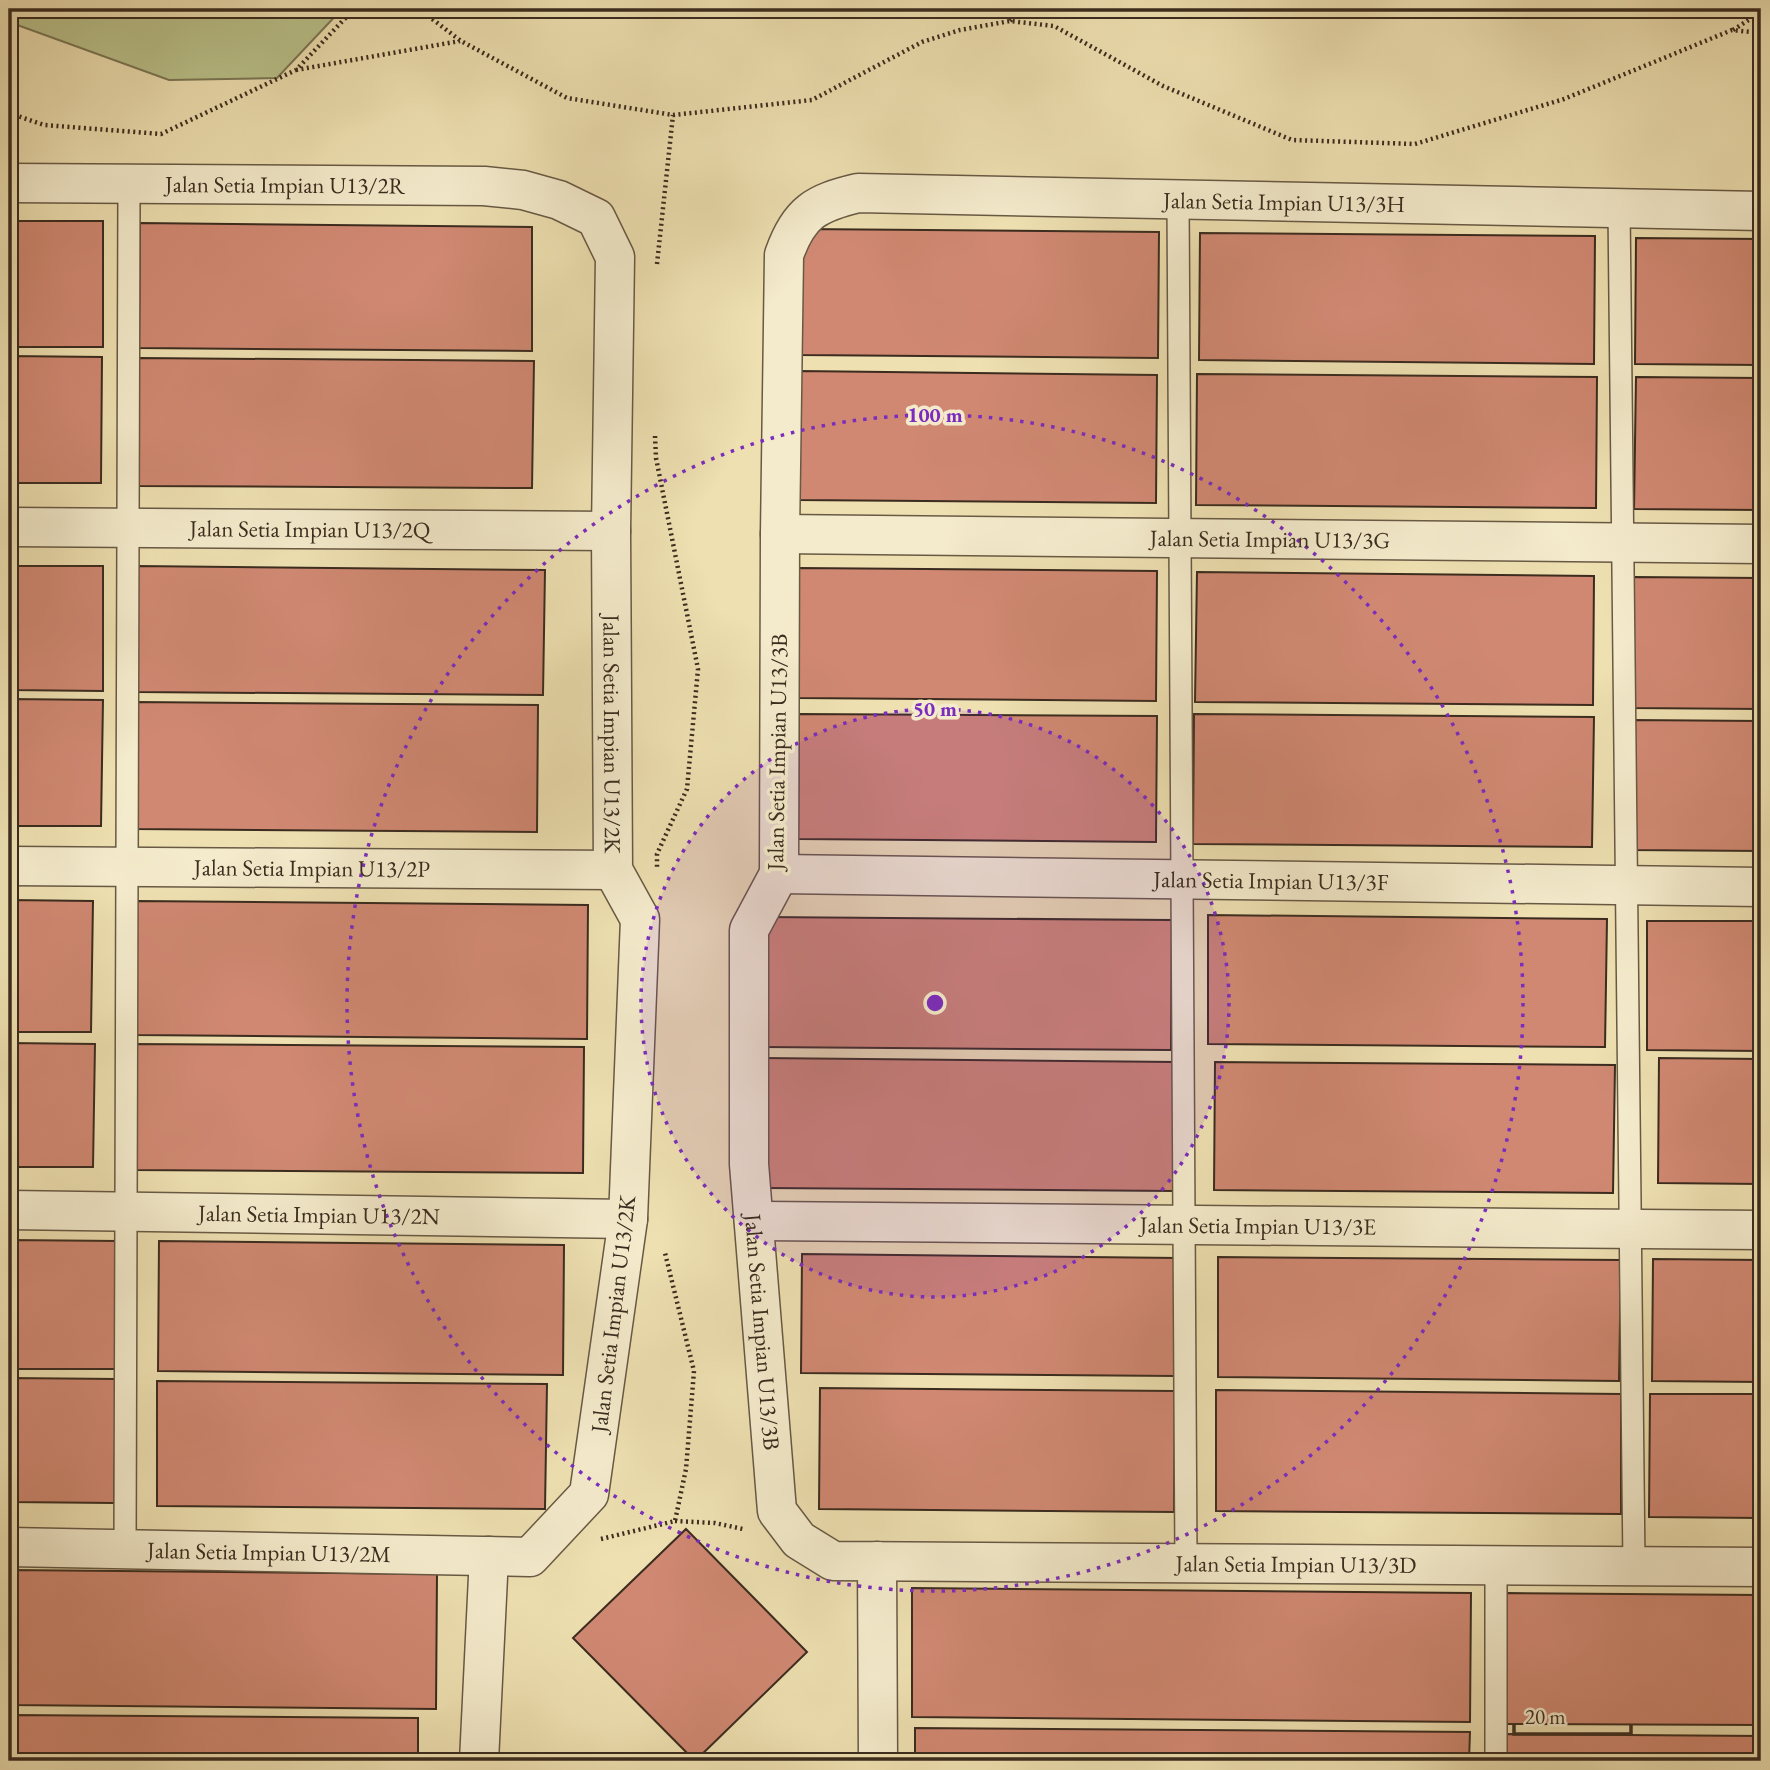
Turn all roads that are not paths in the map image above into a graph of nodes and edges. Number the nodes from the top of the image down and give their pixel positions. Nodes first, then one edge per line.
1 (9, 183) edge
2 (129, 186) junction
3 (559, 200) joint
4 (1178, 200) junction
5 (1619, 208) junction
6 (811, 211) joint
7 (1761, 211) edge
8 (9, 527) edge
9 (128, 528) junction
10 (611, 531) junction
11 (780, 534) junction
12 (1180, 538) junction
13 (1622, 543) junction
14 (1761, 544) edge
15 (9, 866) edge
16 (127, 867) junction
17 (613, 870) junction
18 (779, 874) junction
19 (1182, 879) junction
20 (1626, 885) junction
21 (1761, 887) edge
22 (9, 1210) edge
23 (126, 1212) junction
24 (628, 1219) junction
25 (754, 1221) junction
26 (1184, 1225) junction
27 (1630, 1228) junction
28 (1761, 1230) edge
29 (9, 1547) edge
30 (125, 1549) junction
31 (489, 1556) junction
32 (530, 1557) joint
33 (833, 1561) joint
34 (877, 1561) junction
35 (1186, 1563) junction
36 (1496, 1566) junction
37 (1634, 1566) junction
38 (1761, 1567) edge
39 (479, 1761) edge
40 (878, 1761) edge
41 (1496, 1761) edge

1 - 2 street, Jalan Setia Impian U13/2R
2 - 3 street, Jalan Setia Impian U13/2R
2 - 9 lane
3 - 10 street, Jalan Setia Impian U13/2K
4 - 5 street, Jalan Setia Impian U13/3H
4 - 6 street, Jalan Setia Impian U13/3H
4 - 12 lane
5 - 7 street, Jalan Setia Impian U13/3H
5 - 13 lane
6 - 11 street, Jalan Setia Impian U13/3B
8 - 9 street, Jalan Setia Impian U13/2Q
9 - 10 street, Jalan Setia Impian U13/2Q
9 - 16 lane
10 - 17 street, Jalan Setia Impian U13/2K
11 - 12 street, Jalan Setia Impian U13/3G
11 - 18 street, Jalan Setia Impian U13/3B
12 - 13 street, Jalan Setia Impian U13/3G
12 - 19 lane
13 - 14 street, Jalan Setia Impian U13/3G
13 - 20 lane
15 - 16 street, Jalan Setia Impian U13/2P
16 - 17 street, Jalan Setia Impian U13/2P
16 - 23 lane
17 - 24 street, Jalan Setia Impian U13/2K
18 - 19 street, Jalan Setia Impian U13/3F
18 - 25 street, Jalan Setia Impian U13/3B
19 - 20 street, Jalan Setia Impian U13/3F
19 - 26 lane
20 - 21 street, Jalan Setia Impian U13/3F
20 - 27 lane
22 - 23 street, Jalan Setia Impian U13/2N
23 - 24 street, Jalan Setia Impian U13/2N
23 - 30 lane
24 - 32 street, Jalan Setia Impian U13/2K
25 - 26 street, Jalan Setia Impian U13/3E
25 - 33 street, Jalan Setia Impian U13/3B
26 - 27 street, Jalan Setia Impian U13/3E
26 - 35 lane
27 - 28 street, Jalan Setia Impian U13/3E
27 - 37 lane
29 - 30 street, Jalan Setia Impian U13/2M
30 - 31 street, Jalan Setia Impian U13/2M
31 - 32 street, Jalan Setia Impian U13/2M
31 - 39 street
33 - 34 street, Jalan Setia Impian U13/3D
34 - 35 street, Jalan Setia Impian U13/3D
34 - 40 street
35 - 36 street, Jalan Setia Impian U13/3D
36 - 37 street, Jalan Setia Impian U13/3D
36 - 41 lane
37 - 38 street, Jalan Setia Impian U13/3D

